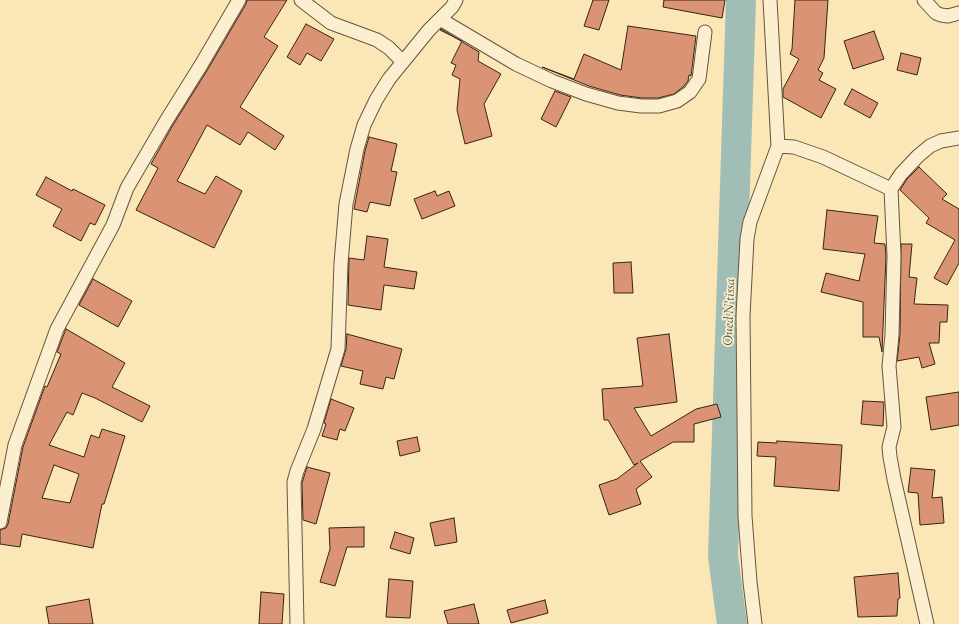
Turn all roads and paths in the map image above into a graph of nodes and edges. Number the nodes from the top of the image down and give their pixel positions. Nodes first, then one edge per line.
1 (238, 0) edge
2 (301, 0) edge
3 (456, 0) edge
4 (770, 0) edge
5 (924, 0) edge
6 (959, 13) edge
7 (440, 19) junction
8 (704, 32) dead end
9 (402, 61) junction
10 (959, 138) edge
11 (778, 146) junction
12 (891, 189) junction
13 (0, 522) edge
14 (298, 624) edge
15 (755, 624) edge
16 (927, 624) edge

1 - 13 street
2 - 9 street
3 - 7 street
4 - 11 street
5 - 6 street
7 - 8 street
7 - 9 street
9 - 14 street
10 - 12 street
11 - 12 street
11 - 15 street
12 - 16 street

